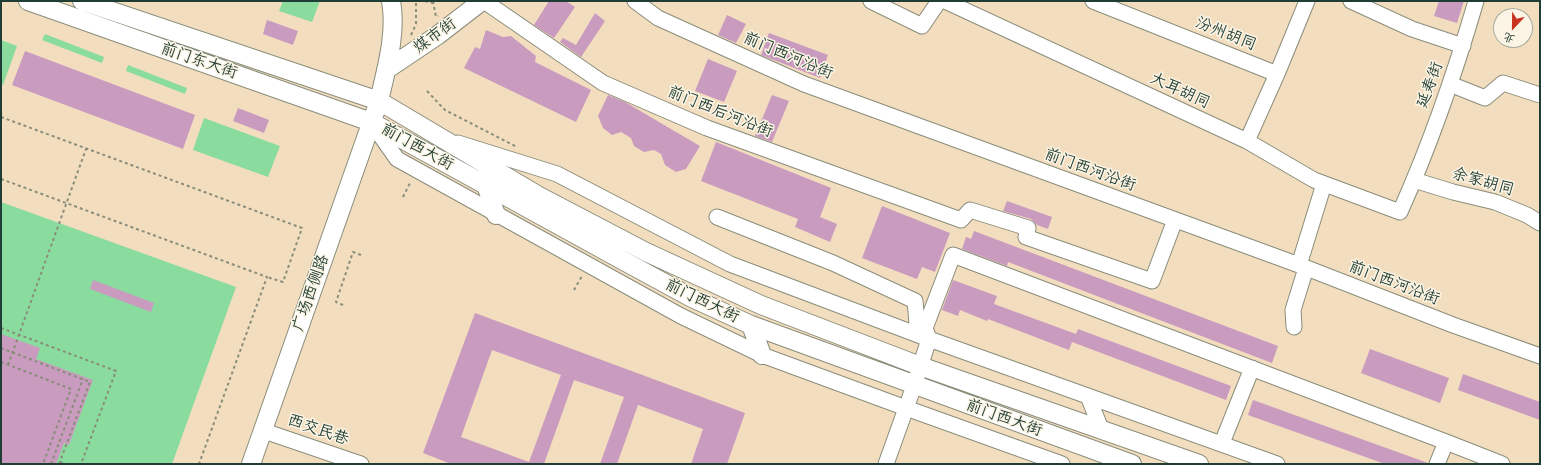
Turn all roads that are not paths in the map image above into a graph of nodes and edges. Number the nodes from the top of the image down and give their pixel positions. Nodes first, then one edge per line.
1 (28, 1) edge
2 (82, 1) edge
3 (483, 1) edge
4 (635, 1) edge
5 (871, 1) edge
6 (938, 1) edge
7 (945, 1) edge
8 (1093, 1) edge
9 (1307, 1) edge
10 (1351, 1) edge
11 (1476, 1) edge
12 (391, 2) edge
13 (1463, 46) junction
14 (386, 70) junction
15 (1277, 74) junction
16 (1450, 84) junction
17 (1540, 95) edge
18 (379, 101) junction
19 (371, 122) junction
20 (436, 136) junction
21 (1247, 141) junction
22 (1414, 180) junction
23 (1324, 184) junction
24 (486, 185) junction
25 (1400, 212) joint
26 (496, 215) junction
27 (717, 217) dead end
28 (1175, 220) junction
29 (1540, 223) edge
30 (1303, 266) junction
31 (751, 325) junction
32 (1294, 327) dead end
33 (923, 337) junction
34 (762, 355) junction
35 (1540, 356) edge
36 (920, 366) junction
37 (1252, 368) junction
38 (914, 386) junction
39 (1088, 396) junction
40 (906, 408) junction
41 (1101, 429) junction
42 (264, 431) junction
43 (1446, 442) junction
44 (1222, 443) junction
45 (252, 464) edge
46 (361, 464) edge
47 (886, 464) edge
48 (1062, 464) edge
49 (1132, 464) edge
50 (1199, 464) edge
51 (1277, 464) edge
52 (1437, 464) edge
53 (1502, 464) edge

1 - 19 main road, 前门东大街
2 - 18 main road, 前门东大街
3 - 14 main road, 煤市街
3 - 28 street, 前门西后河沿街
4 - 28 street, 前门西河沿街
5 - 6 street
7 - 21 street, 大耳胡同
8 - 15 street, 汾州胡同
9 - 15 street
10 - 13 street
11 - 13 street, 延寿街
12 - 14 main road, 广场西侧路
13 - 16 street, 延寿街
14 - 18 main road, 广场西侧路
15 - 21 street
16 - 17 street
16 - 22 street, 延寿街
18 - 19 main road, 广场西侧路
18 - 20 main road, 前门西大街
19 - 24 main road, 前门西大街
19 - 26 street, 前门西大街
19 - 42 main road, 广场西侧路
20 - 33 street, 前门西大街
20 - 36 main road, 前门西大街
21 - 23 street, 大耳胡同
22 - 25 street, 延寿街
22 - 29 street, 余家胡同
23 - 25 street, 大耳胡同
23 - 30 street
24 - 26 main road
24 - 31 main road, 前门西大街
26 - 34 street, 前门西大街
27 - 33 street
28 - 30 street, 前门西河沿街
30 - 32 street
30 - 35 street, 前门西河沿街
31 - 34 main road
31 - 38 main road, 前门西大街
33 - 36 street
33 - 37 street
33 - 39 street, 前门西大街
34 - 40 street, 前门西大街
36 - 38 street
36 - 41 main road, 前门西大街
37 - 43 street
37 - 44 street
38 - 40 street
38 - 49 main road, 前门西大街
39 - 41 street
39 - 44 street, 前门西大街
40 - 47 street
40 - 48 street, 前门西大街
41 - 50 main road, 前门西大街
42 - 45 main road, 广场西侧路
42 - 46 street, 西交民巷
43 - 52 street
43 - 53 street
44 - 51 street, 前门西大街

